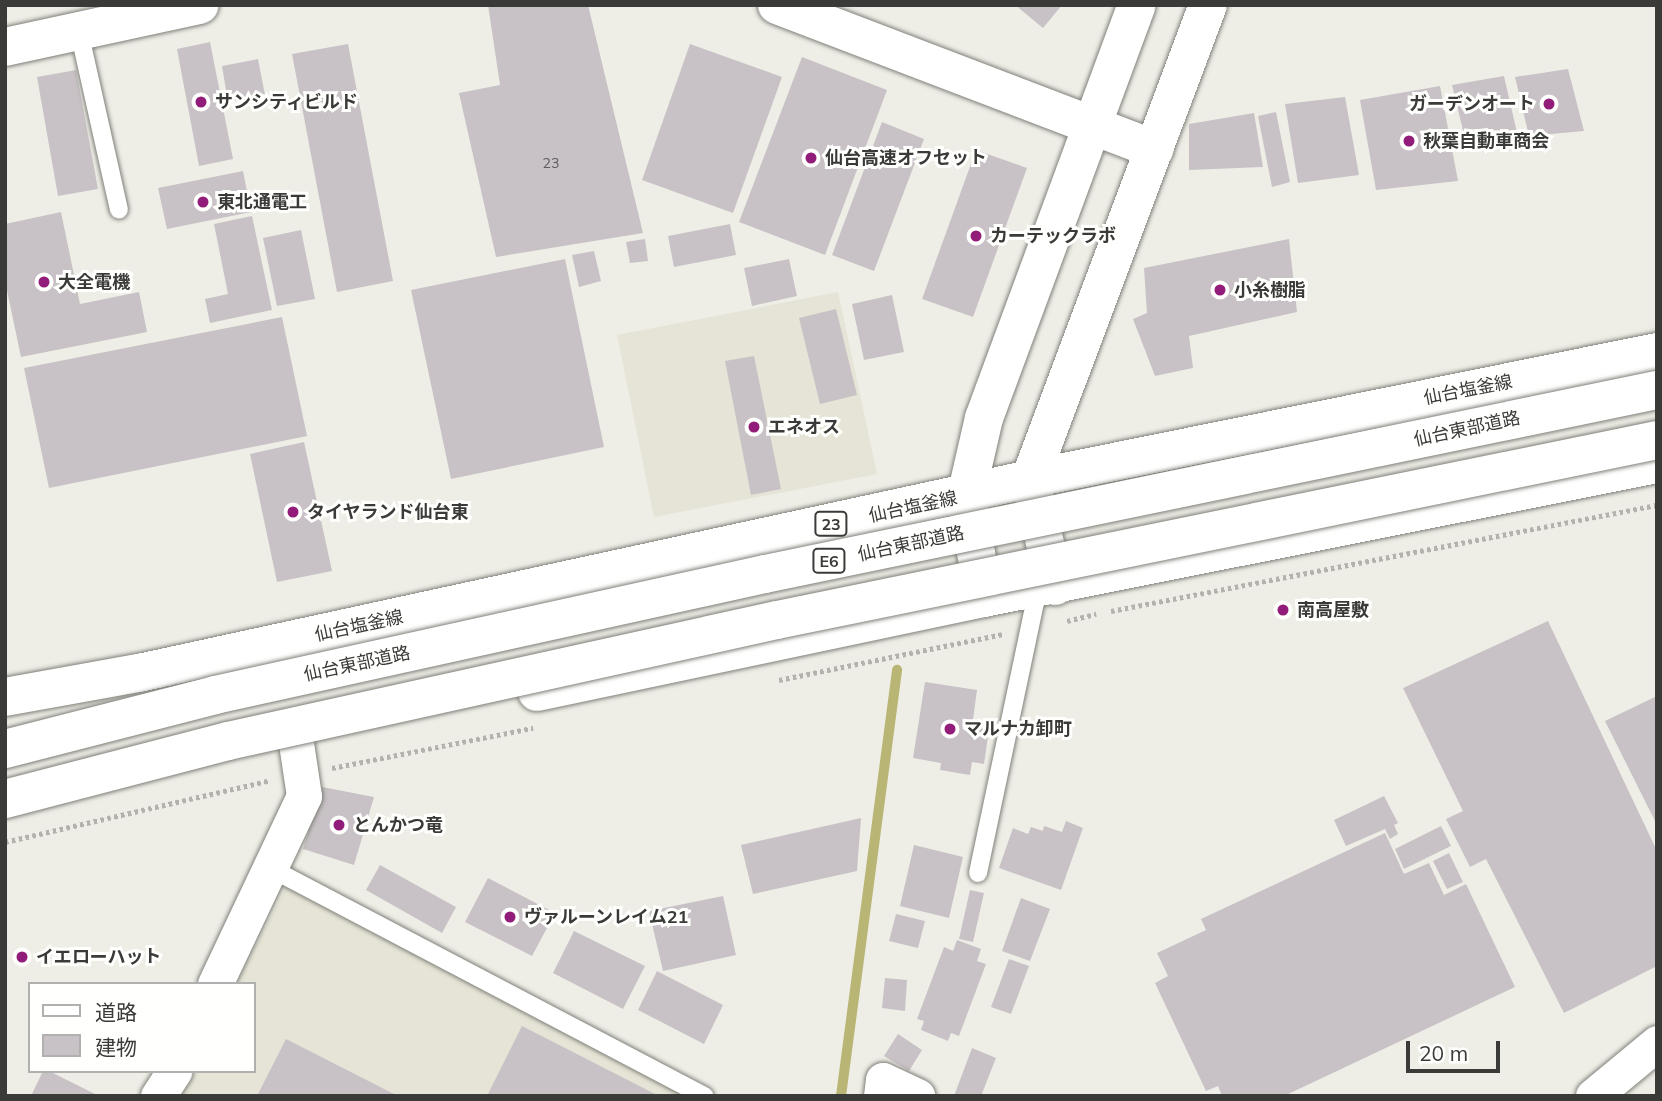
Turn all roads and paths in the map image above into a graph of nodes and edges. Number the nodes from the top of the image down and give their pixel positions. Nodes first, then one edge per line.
1 (200, 5) edge
2 (778, 5) edge
3 (1137, 5) edge
4 (1208, 5) edge
5 (79, 31) junction
6 (5, 47) edge
7 (1092, 125) junction
8 (1154, 149) junction
9 (119, 210) dead end
10 (1657, 352) edge
11 (1657, 390) edge
12 (1657, 440) edge
13 (1657, 464) edge
14 (1030, 479) junction
15 (966, 496) junction
16 (1657, 505) edge
17 (1046, 587) junction
18 (984, 598) junction
19 (1032, 628) junction
20 (771, 681) dead end
21 (5, 697) edge
22 (544, 726) dead end
23 (5, 749) edge
24 (307, 757) junction
25 (276, 779) dead end
26 (5, 796) edge
27 (5, 842) edge
28 (270, 868) junction
29 (978, 873) dead end
30 (216, 982) edge
31 (1657, 1043) edge
32 (173, 1073) edge
33 (158, 1096) edge
34 (705, 1096) edge
35 (881, 1096) edge
36 (918, 1096) edge
37 (1593, 1096) edge

1 - 5 main road
2 - 7 main road
3 - 7 main road
4 - 8 main road
5 - 6 main road
5 - 9 lane
7 - 8 main road
7 - 15 main road
8 - 14 main road
10 - 14 main road, 仙台塩釜線 / 23
11 - 23 main road, 仙台東部道路 / E6, bridge
12 - 26 main road, bridge
13 - 17 main road
14 - 15 main road, 仙台塩釜線 / 23
14 - 17 main road
15 - 18 main road
15 - 21 main road, 仙台塩釜線 / 23
16 - 19 path
17 - 18 main road
17 - 19 lane
18 - 24 main road
19 - 20 path
19 - 29 lane
22 - 24 path
24 - 26 main road
24 - 28 street
25 - 27 path
28 - 30 street
28 - 34 lane
31 - 37 street
32 - 33 street
35 - 36 street

